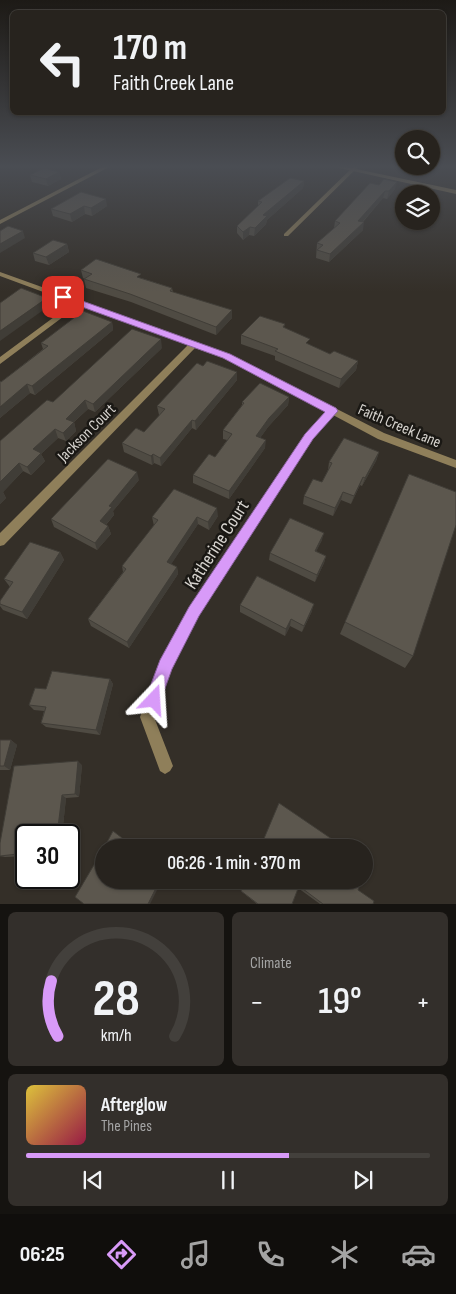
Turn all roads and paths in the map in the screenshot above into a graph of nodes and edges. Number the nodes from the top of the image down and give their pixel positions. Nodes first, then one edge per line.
1 (29, 207) edge
2 (315, 207) edge
3 (0, 222) edge
4 (286, 235) dead end
5 (0, 274) edge
6 (79, 302) junction
7 (194, 344) junction
8 (0, 361) edge
9 (332, 411) junction
10 (456, 464) edge
11 (0, 541) edge
12 (165, 766) dead end

1 - 3 street
2 - 4 street
5 - 6 street, Faith Creek Lane
6 - 7 street, Faith Creek Lane
6 - 8 street
7 - 9 street, Faith Creek Lane
7 - 11 street, Jackson Court
9 - 10 street, Faith Creek Lane
9 - 12 street, Katherine Court

